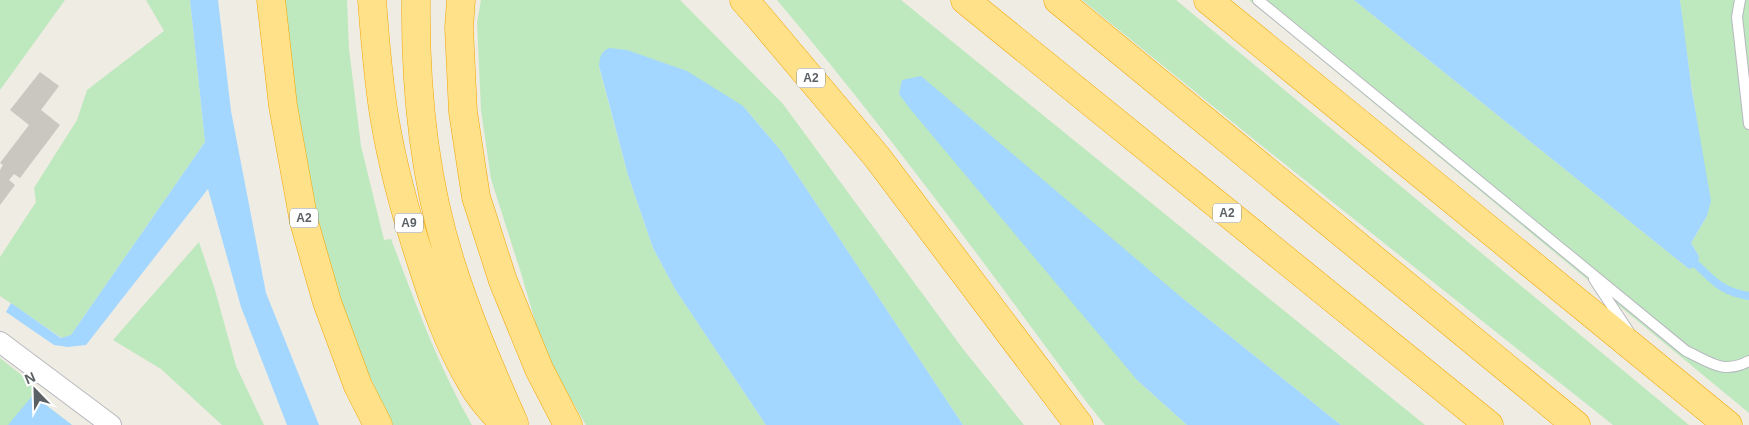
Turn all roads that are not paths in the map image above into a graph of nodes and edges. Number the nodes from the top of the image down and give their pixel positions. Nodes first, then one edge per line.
1 (271, 0) edge
2 (372, 0) edge
3 (416, 0) edge
4 (461, 0) edge
5 (744, 0) edge
6 (965, 0) edge
7 (1058, 0) edge
8 (1208, 0) edge
9 (1258, 0) edge
10 (1740, 0) edge
11 (1749, 124) edge
12 (1589, 271) junction
13 (0, 342) edge
14 (1647, 358) junction
15 (1749, 361) edge
16 (111, 425) edge
17 (378, 425) edge
18 (504, 425) edge
19 (515, 425) edge
20 (568, 425) edge
21 (1079, 425) edge
22 (1489, 425) edge
23 (1576, 425) edge
24 (1728, 425) edge

1 - 17 highway, A2
2 - 18 highway, A9
3 - 19 highway, A9
4 - 20 highway
5 - 21 highway, A2
6 - 22 highway, A2
7 - 23 highway
8 - 14 highway
9 - 12 lane
10 - 11 lane
12 - 14 lane
12 - 15 lane
13 - 16 street
14 - 24 highway

